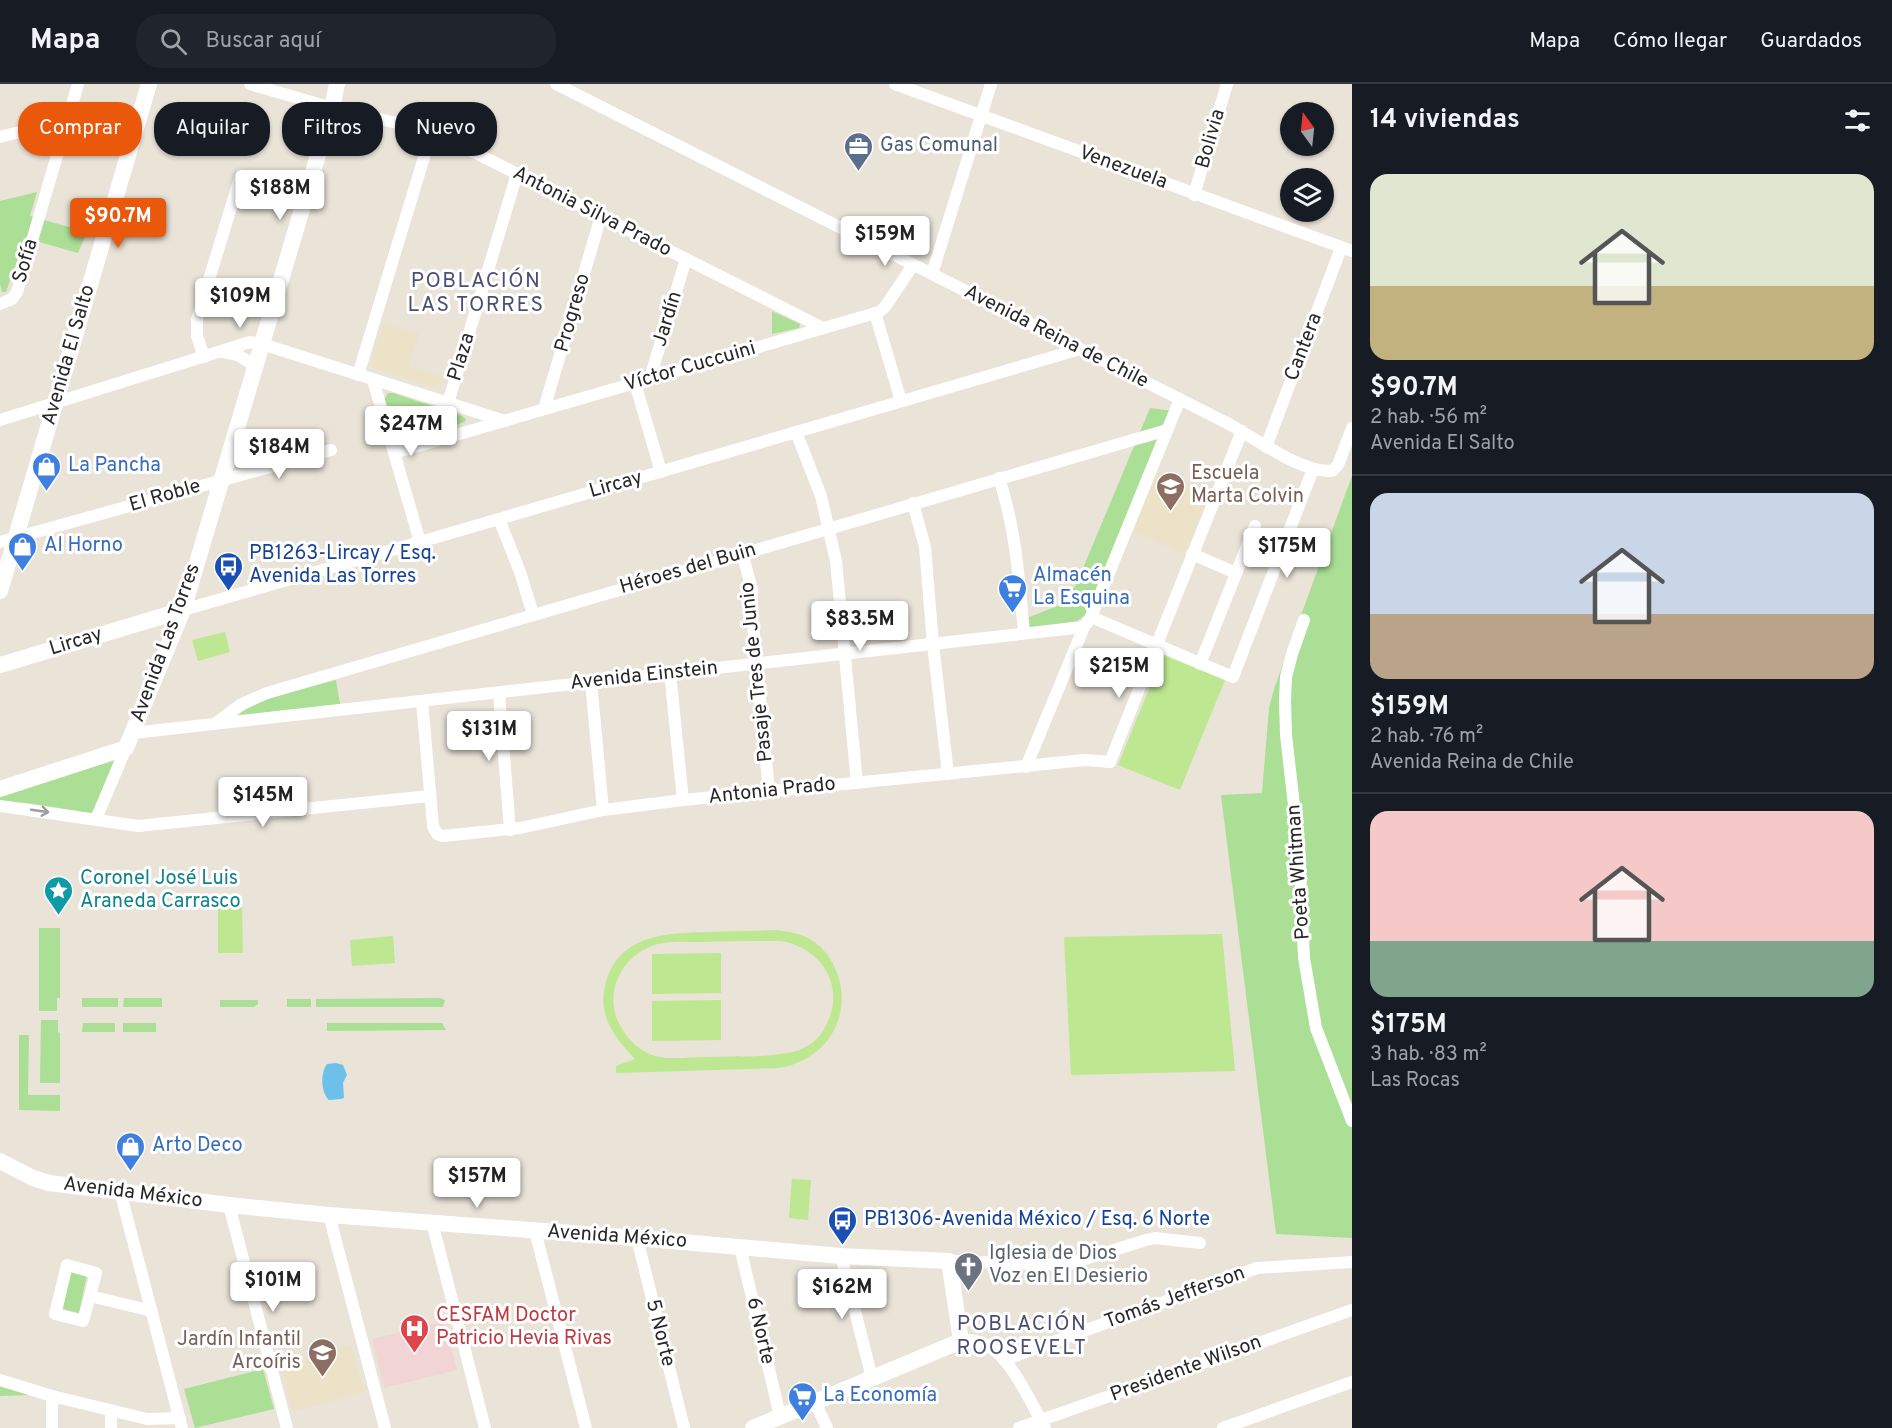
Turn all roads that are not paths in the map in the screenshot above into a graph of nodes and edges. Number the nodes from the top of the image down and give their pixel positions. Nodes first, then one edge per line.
1 (78, 84) edge
2 (149, 84) edge
3 (250, 84) edge
4 (337, 84) edge
5 (556, 84) edge
6 (895, 84) edge
7 (991, 84) edge
8 (1227, 84) edge
9 (72, 102) edge
10 (312, 102) edge
11 (333, 102) edge
12 (981, 116) junction
13 (18, 132) edge
14 (0, 137) edge
15 (56, 156) edge
16 (318, 156) edge
17 (424, 156) edge
18 (481, 156) edge
19 (517, 174) junction
20 (307, 193) junction
21 (1194, 195) junction
22 (601, 216) junction
23 (1347, 249) edge
24 (686, 259) junction
25 (913, 265) junction
26 (933, 274) junction
27 (0, 304) edge
28 (875, 313) junction
29 (823, 328) junction
30 (262, 344) junction
31 (1080, 349) junction
32 (222, 352) junction
33 (204, 357) junction
34 (255, 366) junction
35 (358, 375) junction
36 (651, 378) junction
37 (374, 380) junction
38 (635, 383) junction
39 (1180, 399) junction
40 (902, 401) junction
41 (448, 403) junction
42 (54, 404) junction
43 (544, 409) junction
44 (0, 420) edge
45 (505, 421) junction
46 (1352, 428) edge
47 (1167, 430) junction
48 (1242, 431) junction
49 (796, 432) junction
50 (1266, 447) junction
51 (331, 450) dead end
52 (394, 453) junction
53 (1312, 469) junction
54 (661, 472) junction
55 (999, 478) junction
56 (220, 481) junction
57 (913, 503) junction
58 (499, 519) junction
59 (1255, 526) dead end
60 (829, 528) junction
61 (8, 540) edge
62 (420, 542) junction
63 (742, 553) junction
64 (1192, 554) junction
65 (1236, 573) junction
66 (0, 591) edge
67 (183, 610) junction
68 (533, 614) junction
69 (151, 619) junction
70 (1304, 620) dead end
71 (1087, 622) junction
72 (1024, 633) junction
73 (172, 634) junction
74 (933, 644) junction
75 (1156, 646) junction
76 (845, 654) junction
77 (757, 664) junction
78 (1200, 664) junction
79 (0, 665) edge
80 (670, 674) junction
81 (591, 682) junction
82 (499, 693) junction
83 (422, 701) junction
84 (216, 723) junction
85 (129, 741) junction
86 (1026, 767) junction
87 (948, 774) junction
88 (857, 783) junction
89 (0, 789) edge
90 (769, 792) junction
91 (430, 796) junction
92 (683, 800) junction
93 (0, 806) edge
94 (603, 810) junction
95 (96, 819) junction
96 (510, 830) junction
97 (1352, 1121) edge
98 (0, 1161) edge
99 (120, 1191) junction
100 (230, 1205) junction
101 (329, 1215) junction
102 (432, 1222) junction
103 (535, 1231) junction
104 (637, 1238) junction
105 (1200, 1243) dead end
106 (740, 1247) junction
107 (841, 1256) junction
108 (949, 1261) junction
109 (1352, 1262) edge
110 (90, 1296) junction
111 (1352, 1310) edge
112 (152, 1311) junction
113 (961, 1341) junction
114 (1004, 1360) junction
115 (872, 1378) junction
116 (0, 1380) edge
117 (1352, 1382) edge
118 (52, 1396) junction
119 (815, 1402) junction
120 (111, 1411) junction
121 (780, 1416) junction
122 (159, 1423) edge
123 (181, 1423) edge
124 (1043, 1424) edge
125 (52, 1428) edge
126 (111, 1428) edge
127 (287, 1428) edge
128 (386, 1428) edge
129 (485, 1428) edge
130 (585, 1428) edge
131 (684, 1428) edge
132 (753, 1428) edge
133 (827, 1428) edge
134 (1019, 1428) edge
135 (1223, 1428) edge

1 - 9 street, Sofía
2 - 42 street, Avenida El Salto
3 - 10 street, Antonia Silva Prado
4 - 11 street, Avenida Las Torres
5 - 25 street, Avenida Reina de Chile
6 - 12 street, Venezuela
7 - 12 street
8 - 21 street, Bolivia
12 - 21 street, Venezuela
12 - 26 street
13 - 14 street
15 - 27 street, Sofía
16 - 20 street, Avenida Las Torres
17 - 35 street
18 - 19 street, Antonia Silva Prado
19 - 22 street, Antonia Silva Prado
19 - 41 street, Plaza
20 - 30 street, Avenida Las Torres
20 - 33 street
21 - 23 street, Venezuela
22 - 24 street, Antonia Silva Prado
22 - 43 street, Progreso
23 - 50 street, Cantera
24 - 29 street, Antonia Silva Prado
24 - 36 street, Jardín
25 - 26 street, Avenida Reina de Chile
25 - 28 street
26 - 31 street, Avenida Reina de Chile
28 - 29 street, Víctor Cuccuini
28 - 40 street
29 - 36 street, Víctor Cuccuini
30 - 32 street
30 - 34 street, Avenida Las Torres
30 - 35 street
31 - 39 street, Avenida Reina de Chile
31 - 40 street, Lircay
32 - 33 street
32 - 34 street
33 - 42 street
34 - 56 street, Avenida Las Torres
35 - 37 street
36 - 38 street, Víctor Cuccuini
37 - 41 street
37 - 52 street
38 - 43 street, Víctor Cuccuini
38 - 54 street
39 - 47 street
39 - 48 street, Avenida Reina de Chile
40 - 49 street, Lircay
41 - 45 street
42 - 44 street
42 - 61 street, Avenida El Salto
43 - 45 street, Víctor Cuccuini
45 - 52 street, Víctor Cuccuini
46 - 53 street, Avenida Reina de Chile
47 - 55 street, Héroes del Buin
47 - 71 street
48 - 50 street, Avenida Reina de Chile
48 - 64 street
49 - 54 street, Lircay
49 - 60 street
50 - 53 street, Avenida Reina de Chile
51 - 56 street, El Roble
52 - 62 street
53 - 78 street
54 - 58 street, Lircay
55 - 57 street, Héroes del Buin
55 - 72 street
56 - 61 street, El Roble
56 - 67 street, Avenida Las Torres
57 - 60 street, Héroes del Buin
57 - 74 street
58 - 62 street, Lircay
58 - 68 street
59 - 65 street
60 - 63 street, Héroes del Buin
60 - 76 street
61 - 66 street, Avenida El Salto
62 - 67 street, Lircay
63 - 68 street, Héroes del Buin
63 - 77 street, Pasaje Tres de Junio
64 - 65 street
64 - 75 street
65 - 78 street
67 - 69 street, Lircay
67 - 73 street, Avenida Las Torres
68 - 84 street, Héroes del Buin
69 - 73 street
69 - 79 street, Lircay
70 - 97 street, Poeta Whitman
71 - 72 street, Avenida Einstein
71 - 75 street
71 - 86 street
72 - 74 street, Avenida Einstein
73 - 85 street, Avenida Las Torres
74 - 76 street, Avenida Einstein
74 - 87 street
75 - 78 street
75 - 86 street, Antonia Prado
76 - 77 street, Avenida Einstein
76 - 88 street
77 - 80 street, Avenida Einstein
77 - 90 street, Pasaje Tres de Junio
80 - 81 street, Avenida Einstein
80 - 92 street
81 - 82 street, Avenida Einstein
81 - 94 street
82 - 83 street, Avenida Einstein
82 - 96 street
83 - 84 street, Avenida Einstein
83 - 91 street
84 - 85 street, Avenida Einstein
85 - 89 street, Avenida Einstein
85 - 95 street, Avenida Las Torres
86 - 87 street, Antonia Prado
87 - 88 street, Antonia Prado
88 - 90 street, Antonia Prado
90 - 92 street, Antonia Prado
91 - 95 street
91 - 96 street, Antonia Prado
92 - 94 street, Antonia Prado
93 -> 95 street
94 - 96 street, Antonia Prado
98 - 99 street, Avenida México
99 - 100 street, Avenida México
99 - 112 street
100 - 101 street, Avenida México
100 - 127 street
101 - 102 street, Avenida México
101 - 128 street
102 - 103 street, Avenida México
102 - 129 street
103 - 104 street, Avenida México
103 - 130 street
104 - 106 street, Avenida México
104 - 131 street, 5 Norte
105 - 108 street, Avenida México
106 - 107 street, Avenida México
106 - 121 street, 6 Norte
107 - 108 street, Avenida México
107 - 115 street
108 - 113 street
109 - 114 street, Tomás Jefferson
110 - 110 street
110 - 112 street
111 - 124 street, Presidente Wilson
112 - 123 street
113 - 114 street
113 - 115 street
114 - 124 street
115 - 119 street
116 - 118 street
117 - 135 street
118 - 120 street
118 - 125 street
119 - 121 street
119 - 133 street
120 - 122 street
120 - 126 street
121 - 132 street
122 - 123 street
124 - 134 street, Presidente Wilson

